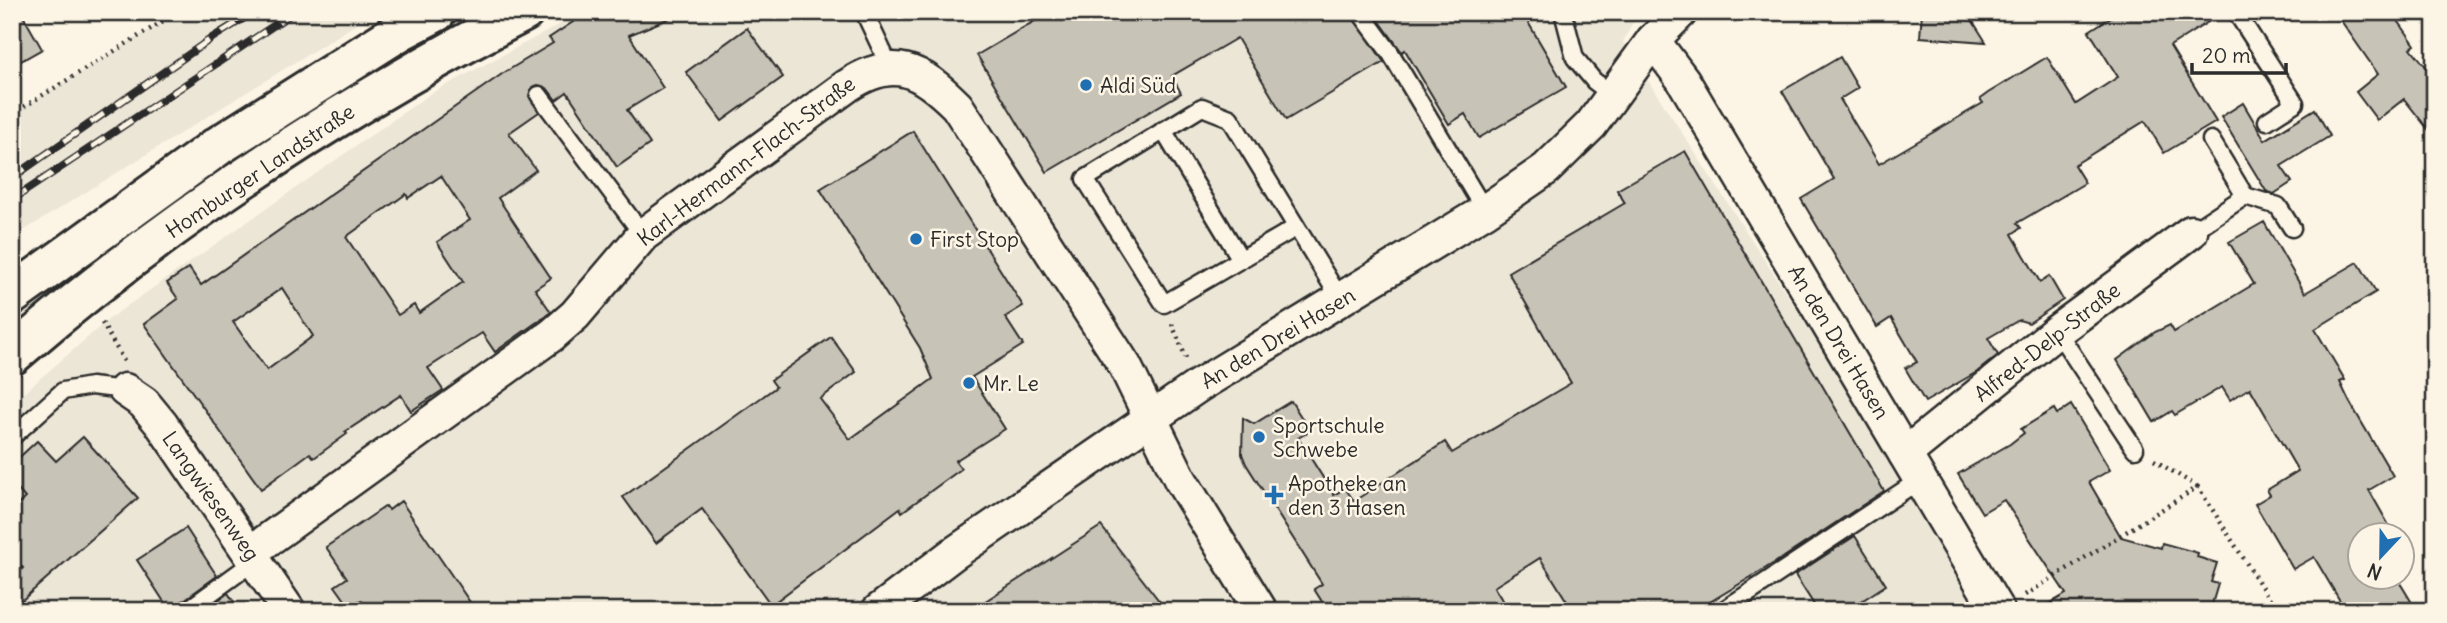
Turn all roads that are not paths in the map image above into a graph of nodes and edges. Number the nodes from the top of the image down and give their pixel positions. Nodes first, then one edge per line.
1 (436, 12) edge
2 (524, 12) edge
3 (864, 12) edge
4 (1360, 12) edge
5 (1563, 12) edge
6 (1681, 12) edge
7 (2236, 12) edge
8 (1656, 26) edge
9 (890, 67) junction
10 (539, 95) dead end
11 (1614, 96) junction
12 (2267, 121) dead end
13 (1163, 130) junction
14 (2211, 140) dead end
15 (2245, 196) junction
16 (1485, 211) junction
17 (1295, 228) junction
18 (2292, 228) dead end
19 (2191, 232) joint
20 (643, 235) junction
21 (1240, 258) junction
22 (12, 295) edge
23 (1341, 300) junction
24 (2057, 331) junction
25 (12, 355) edge
26 (125, 390) joint
27 (1149, 419) junction
28 (12, 437) edge
29 (2134, 449) road end
30 (1913, 467) junction
31 (253, 556) junction
32 (2011, 603) edge
33 (186, 611) edge
34 (289, 611) edge
35 (878, 611) edge
36 (1261, 611) edge
37 (1722, 611) edge

1 - 22 main road, Homburger Landstraße
2 - 25 main road, Homburger Landstraße
3 - 9 lane
4 - 16 lane
5 - 11 lane
6 - 8 street, An den Drei Hasen
7 - 12 lane
8 - 11 street, An den Drei Hasen
8 - 30 street, An den Drei Hasen
9 - 20 street, Karl-Hermann-Flach-Straße
9 - 27 street
10 - 20 lane
11 - 16 street, An den Drei Hasen
13 - 17 lane
13 - 21 lane
13 - 21 lane
14 - 15 lane
15 - 18 lane
15 - 19 lane
16 - 23 street, An den Drei Hasen
17 - 21 lane
17 - 23 lane
19 - 24 street, Alfred-Delp-Straße
20 - 31 street, Karl-Hermann-Flach-Straße
23 - 27 street, An den Drei Hasen
24 - 29 lane
24 - 30 street, Alfred-Delp-Straße
26 - 28 lane
26 - 31 street, Langwiesenweg
27 - 35 street, An den Drei Hasen
27 - 36 street
30 - 32 street, An den Drei Hasen
30 - 37 lane
31 - 33 lane
31 - 34 street, Langwiesenweg

